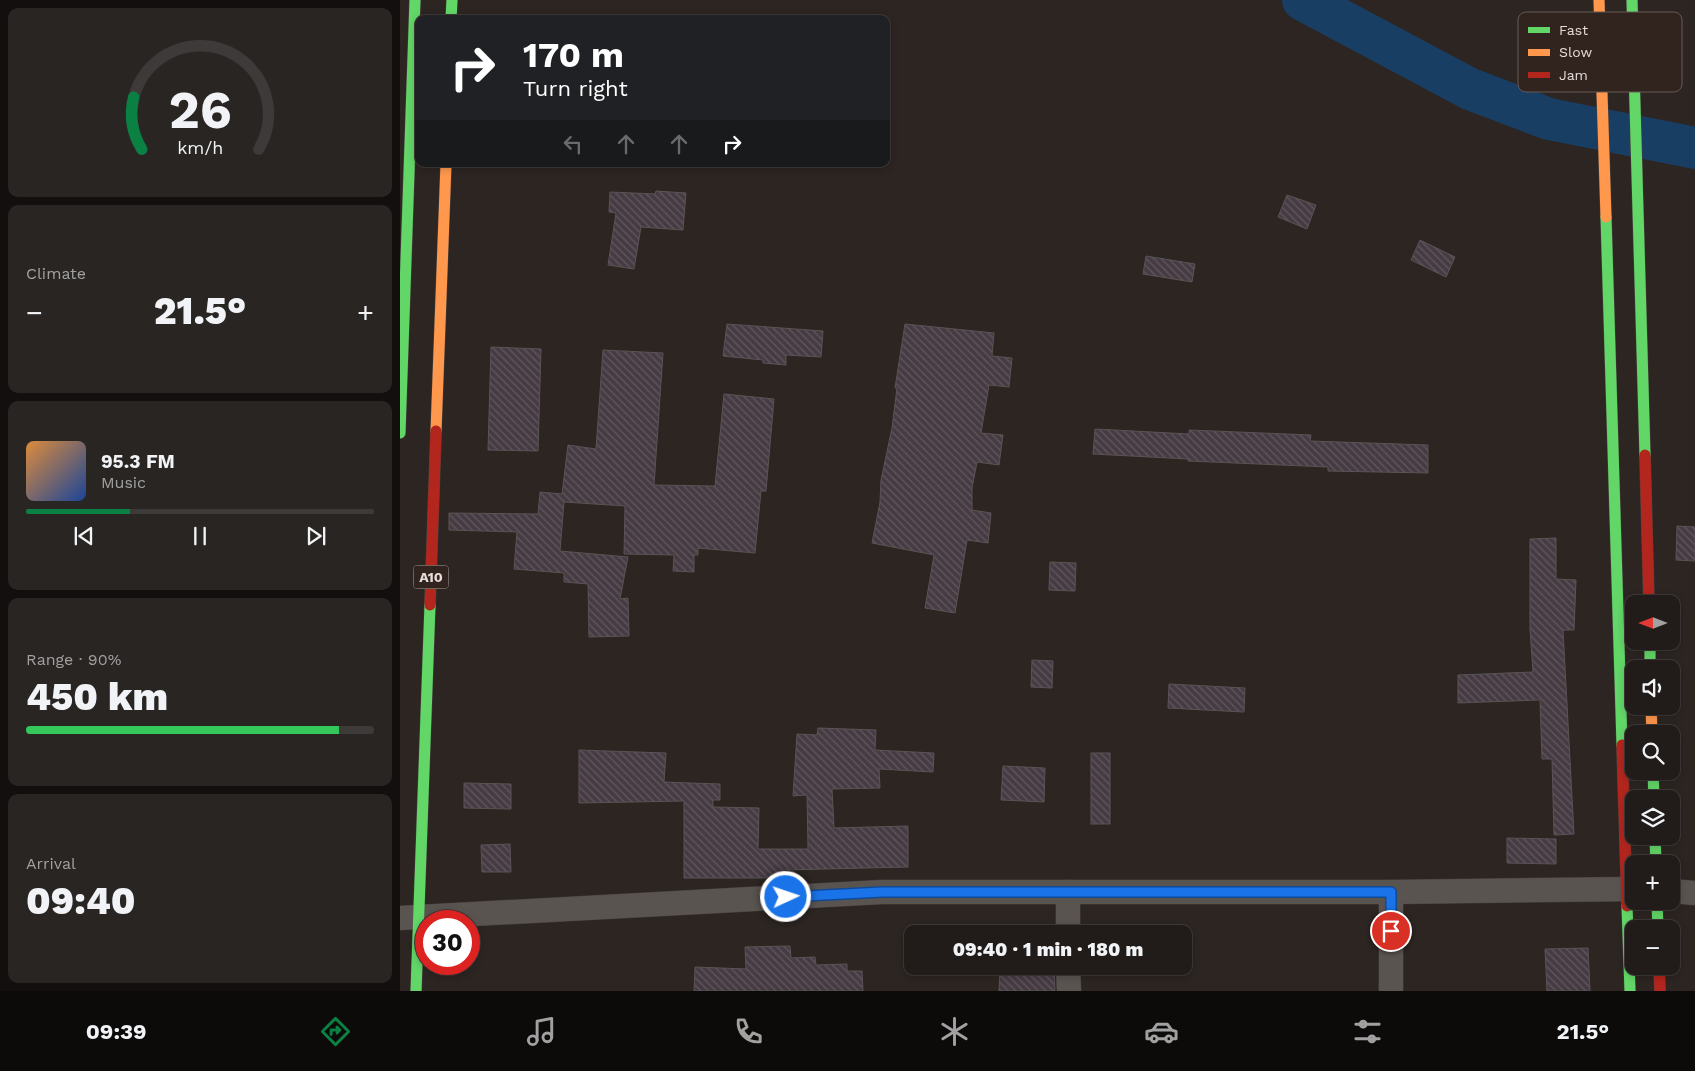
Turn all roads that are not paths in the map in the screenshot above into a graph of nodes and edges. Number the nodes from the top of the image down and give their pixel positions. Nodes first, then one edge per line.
1 (415, 0) edge
2 (452, 0) edge
3 (451, 15) edge
4 (1601, 92) edge
5 (1634, 92) edge
6 (446, 167) edge
7 (401, 368) edge
8 (400, 433) edge
9 (1649, 595) edge
10 (1629, 855) edge
11 (1625, 888) edge
12 (1068, 892) junction
13 (1391, 892) junction
14 (1680, 892) edge
15 (1695, 893) edge
16 (1630, 910) edge
17 (409, 918) edge
18 (1068, 925) edge
19 (1068, 975) edge
20 (1659, 975) edge
21 (416, 991) edge
22 (1068, 991) edge
23 (1391, 991) edge
24 (1630, 991) edge
25 (1660, 991) edge

1 - 7 main road
2 - 3 main road
4 - 10 main road
5 - 9 main road
6 - 17 main road, A10
7 - 8 main road
11 - 13 street
12 - 13 street
12 - 17 street
12 - 18 street
13 - 23 street
14 - 15 street
16 - 24 main road
17 - 21 main road, A10
19 - 22 street
20 - 25 main road

